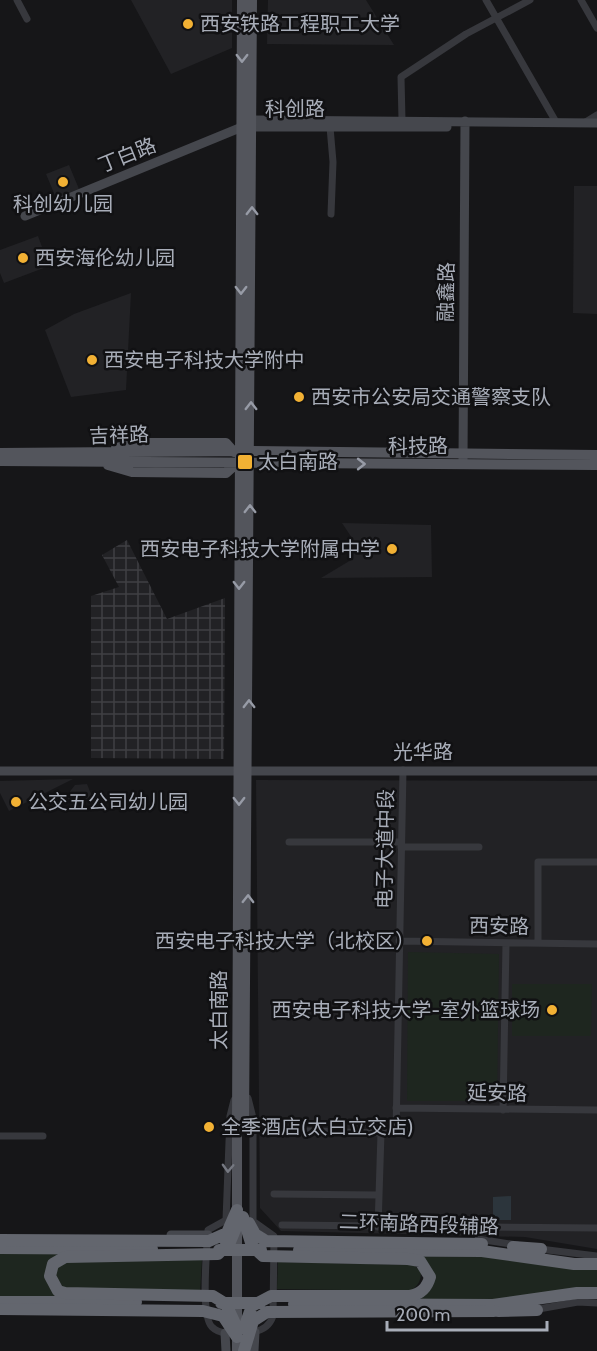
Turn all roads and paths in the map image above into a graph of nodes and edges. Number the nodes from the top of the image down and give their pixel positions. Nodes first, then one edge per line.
1 (17, 0) edge
2 (242, 0) edge
3 (252, 0) edge
4 (486, 0) edge
5 (530, 0) edge
6 (581, 0) edge
7 (496, 17) junction
8 (27, 19) dead end
9 (597, 28) edge
10 (597, 115) edge
11 (402, 120) junction
12 (556, 122) junction
13 (584, 123) junction
14 (597, 123) edge
15 (465, 124) junction
16 (249, 125) junction
17 (330, 127) junction
18 (597, 127) edge
19 (331, 214) dead end
20 (25, 216) dead end
21 (241, 452) junction
22 (0, 453) edge
23 (597, 455) edge
24 (99, 458) junction
25 (463, 460) junction
26 (0, 461) edge
27 (242, 464) junction
28 (597, 465) edge
29 (0, 766) edge
30 (242, 770) junction
31 (403, 770) junction
32 (0, 771) edge
33 (597, 771) edge
34 (289, 842) dead end
35 (401, 845) junction
36 (479, 847) dead end
37 (597, 862) edge
38 (399, 941) junction
39 (506, 943) junction
40 (538, 944) junction
41 (597, 944) edge
42 (241, 1089) junction
43 (396, 1108) junction
44 (597, 1109) edge
45 (503, 1110) junction
46 (597, 1115) edge
47 (307, 1131) dead end
48 (381, 1133) junction
49 (0, 1136) edge
50 (43, 1136) dead end
51 (274, 1194) dead end
52 (379, 1195) junction
53 (240, 1217) junction
54 (282, 1225) dead end
55 (378, 1227) junction
56 (597, 1228) edge
57 (0, 1235) edge
58 (208, 1235) junction
59 (274, 1236) junction
60 (0, 1240) edge
61 (482, 1247) junction
62 (0, 1248) edge
63 (95, 1248) junction
64 (387, 1251) junction
65 (539, 1253) junction
66 (79, 1256) junction
67 (106, 1256) junction
68 (597, 1256) edge
69 (374, 1258) junction
70 (400, 1259) junction
71 (597, 1264) edge
72 (597, 1293) edge
73 (76, 1294) junction
74 (114, 1294) junction
75 (369, 1296) junction
76 (403, 1296) junction
77 (0, 1302) edge
78 (95, 1302) junction
79 (388, 1303) junction
80 (597, 1303) edge
81 (539, 1304) junction
82 (494, 1308) junction
83 (0, 1311) edge
84 (273, 1316) junction
85 (205, 1317) junction
86 (240, 1332) junction
87 (226, 1351) edge
88 (237, 1351) edge
89 (243, 1351) edge
90 (254, 1351) edge

1 - 8 street
2 -> 16 main road, 太白南路
3 - 16 main road, 太白南路
4 - 7 street
5 - 7 street
6 - 9 street
7 - 11 street
7 - 12 street
10 - 13 street
11 - 15 street, 科创路
11 - 16 street, 科创路
12 - 13 street, 科创路
12 - 15 street, 科创路
13 - 14 street, 科创路
15 - 17 street, 科创路
15 - 18 street, 科创路
15 - 25 street, 融鑫路
16 - 17 street, 科创路
16 - 20 street, 丁白路
16 - 21 main road, 太白南路
17 - 19 street
21 - 24 main road, 吉祥路
21 - 25 main road, 科技路
21 - 27 main road, 太白南路
22 - 24 main road, 吉祥路
23 - 25 main road, 科技路
24 - 26 main road, 吉祥路
24 - 27 main road, 吉祥路
27 -> 25 main road, 科技路
25 - 28 main road, 科技路
27 - 30 main road, 太白南路
29 - 30 street, 光华路
30 - 31 street, 光华路
30 - 32 street, 光华路
30 - 42 main road, 太白南路
31 - 33 street, 光华路
31 - 35 street, 电子大道中段
34 - 35 street
35 - 36 street
35 - 38 street, 电子大道中段
37 - 40 street
38 - 39 street, 西安路
38 - 43 street, 电子大道中段
39 - 40 street, 西安路
39 - 45 street
40 - 41 street, 西安路
42 - 53 main road, 太白南路, bridge
42 -> 53 street
42 - 53 street
43 - 45 street, 延安路
43 - 48 street, 电子大道中段
44 - 45 street, 延安路
44 - 46 street
47 - 48 street
48 - 52 street
49 - 50 street
51 - 52 street
52 - 55 street
53 - 58 street
53 - 59 street
53 - 60 highway, bridge
53 - 61 highway, bridge
53 - 67 highway, bridge
53 - 69 highway, bridge
53 - 86 main road, 太白南路, bridge
54 - 55 street
55 - 56 street
57 - 58 street
58 - 85 street
59 - 65 street, 二环南路西段辅路
59 - 84 street
61 - 64 highway
61 - 65 highway
62 - 63 highway
63 - 64 highway, bridge
63 - 66 highway
63 - 67 highway, bridge
64 - 69 highway, bridge
64 - 70 highway, bridge
65 - 68 street, 二环南路西段辅路
65 - 71 highway
66 - 67 highway, bridge
66 - 73 highway, bridge
69 - 70 highway, bridge
70 - 76 highway, bridge
72 - 81 highway
73 - 74 highway, bridge
73 - 78 highway
74 - 78 highway, bridge
74 - 86 highway, bridge
75 - 76 highway, bridge
75 - 79 highway, bridge
75 - 86 highway, bridge
76 - 79 highway, bridge
77 - 78 highway
78 - 79 highway, bridge
79 - 82 highway
80 - 81 street
81 - 82 highway
81 - 84 street
82 - 89 highway, bridge
83 - 85 street
83 - 86 highway, bridge
84 - 86 street
85 - 86 street
86 - 87 street
86 - 88 main road
86 - 89 main road
86 - 90 street

